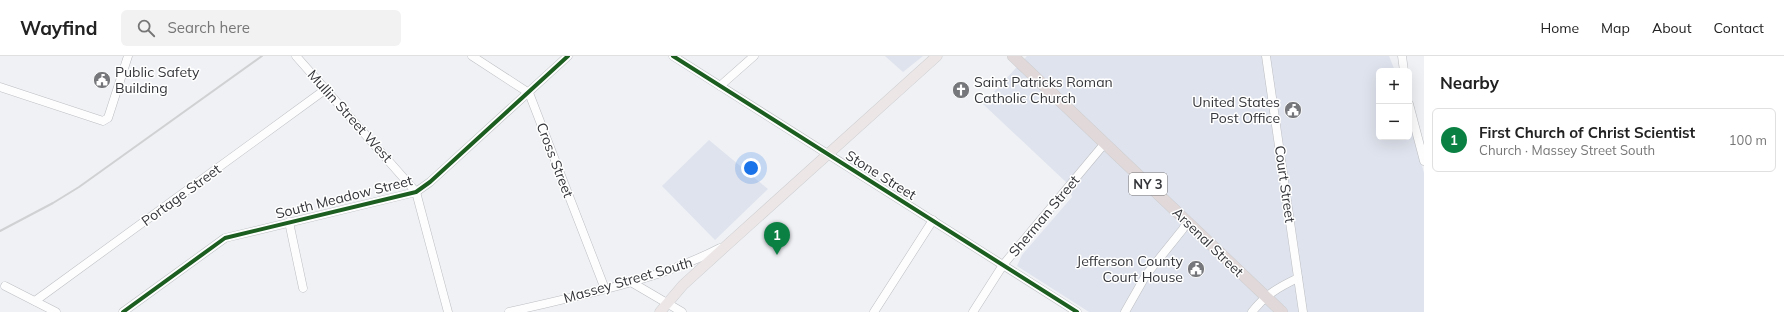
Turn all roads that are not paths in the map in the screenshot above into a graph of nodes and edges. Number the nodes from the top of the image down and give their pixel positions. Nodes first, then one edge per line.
1 (128, 56) edge
2 (296, 56) edge
3 (472, 56) edge
4 (568, 56) edge
5 (673, 56) edge
6 (754, 56) edge
7 (937, 56) edge
8 (1013, 56) edge
9 (1266, 56) edge
10 (1402, 56) edge
11 (1404, 68) edge
12 (720, 86) junction
13 (0, 87) edge
14 (326, 89) junction
15 (529, 93) junction
16 (1412, 115) edge
17 (1105, 143) junction
18 (828, 155) junction
19 (1424, 161) edge
20 (416, 192) junction
21 (933, 220) junction
22 (1188, 221) junction
23 (290, 222) junction
24 (726, 245) junction
25 (1003, 265) junction
26 (1298, 278) junction
27 (631, 282) junction
28 (5, 286) dead end
29 (303, 288) dead end
30 (605, 289) junction
31 (1265, 296) junction
32 (35, 301) junction
33 (663, 308) edge
34 (56, 312) edge
35 (124, 312) edge
36 (448, 312) edge
37 (509, 312) edge
38 (682, 312) edge
39 (874, 312) edge
40 (973, 312) edge
41 (1077, 312) edge
42 (1125, 312) edge
43 (1252, 312) edge
44 (1282, 312) edge
45 (1303, 312) edge

1 - 13 street
2 - 14 street, Mullin Street West
3 - 15 street
4 - 15 street, South Meadow Street
5 - 12 street, Stone Street
6 - 12 street
7 - 18 main road, Massey Street South
8 - 17 highway, Arsenal Street / NY 3
9 - 26 street, Court Street
10 - 11 street
12 - 18 street, Stone Street
14 - 20 street, Mullin Street West
14 - 32 street, Portage Street
15 - 20 street, South Meadow Street
15 - 30 street, Cross Street
16 - 19 street
17 - 22 highway, Arsenal Street / NY 3
17 - 25 street, Sherman Street
18 - 21 street, Stone Street
18 - 24 main road, Massey Street South
20 - 23 street, South Meadow Street
20 - 36 street, Mullin Street West
21 - 25 street, Stone Street
21 - 39 street
22 - 31 highway, Arsenal Street / NY 3
22 - 42 street
23 - 29 street
23 - 35 street, South Meadow Street
24 - 27 street, Massey Street South
24 - 33 main road
25 - 40 street, Sherman Street
25 - 41 street, Stone Street
26 - 31 street
26 - 45 street, Court Street
27 - 30 street, Massey Street South
27 - 33 street
28 - 32 street
30 - 37 street, Massey Street South
31 - 43 street
31 - 44 highway, Arsenal Street / NY 3
32 - 34 street
33 - 38 street

